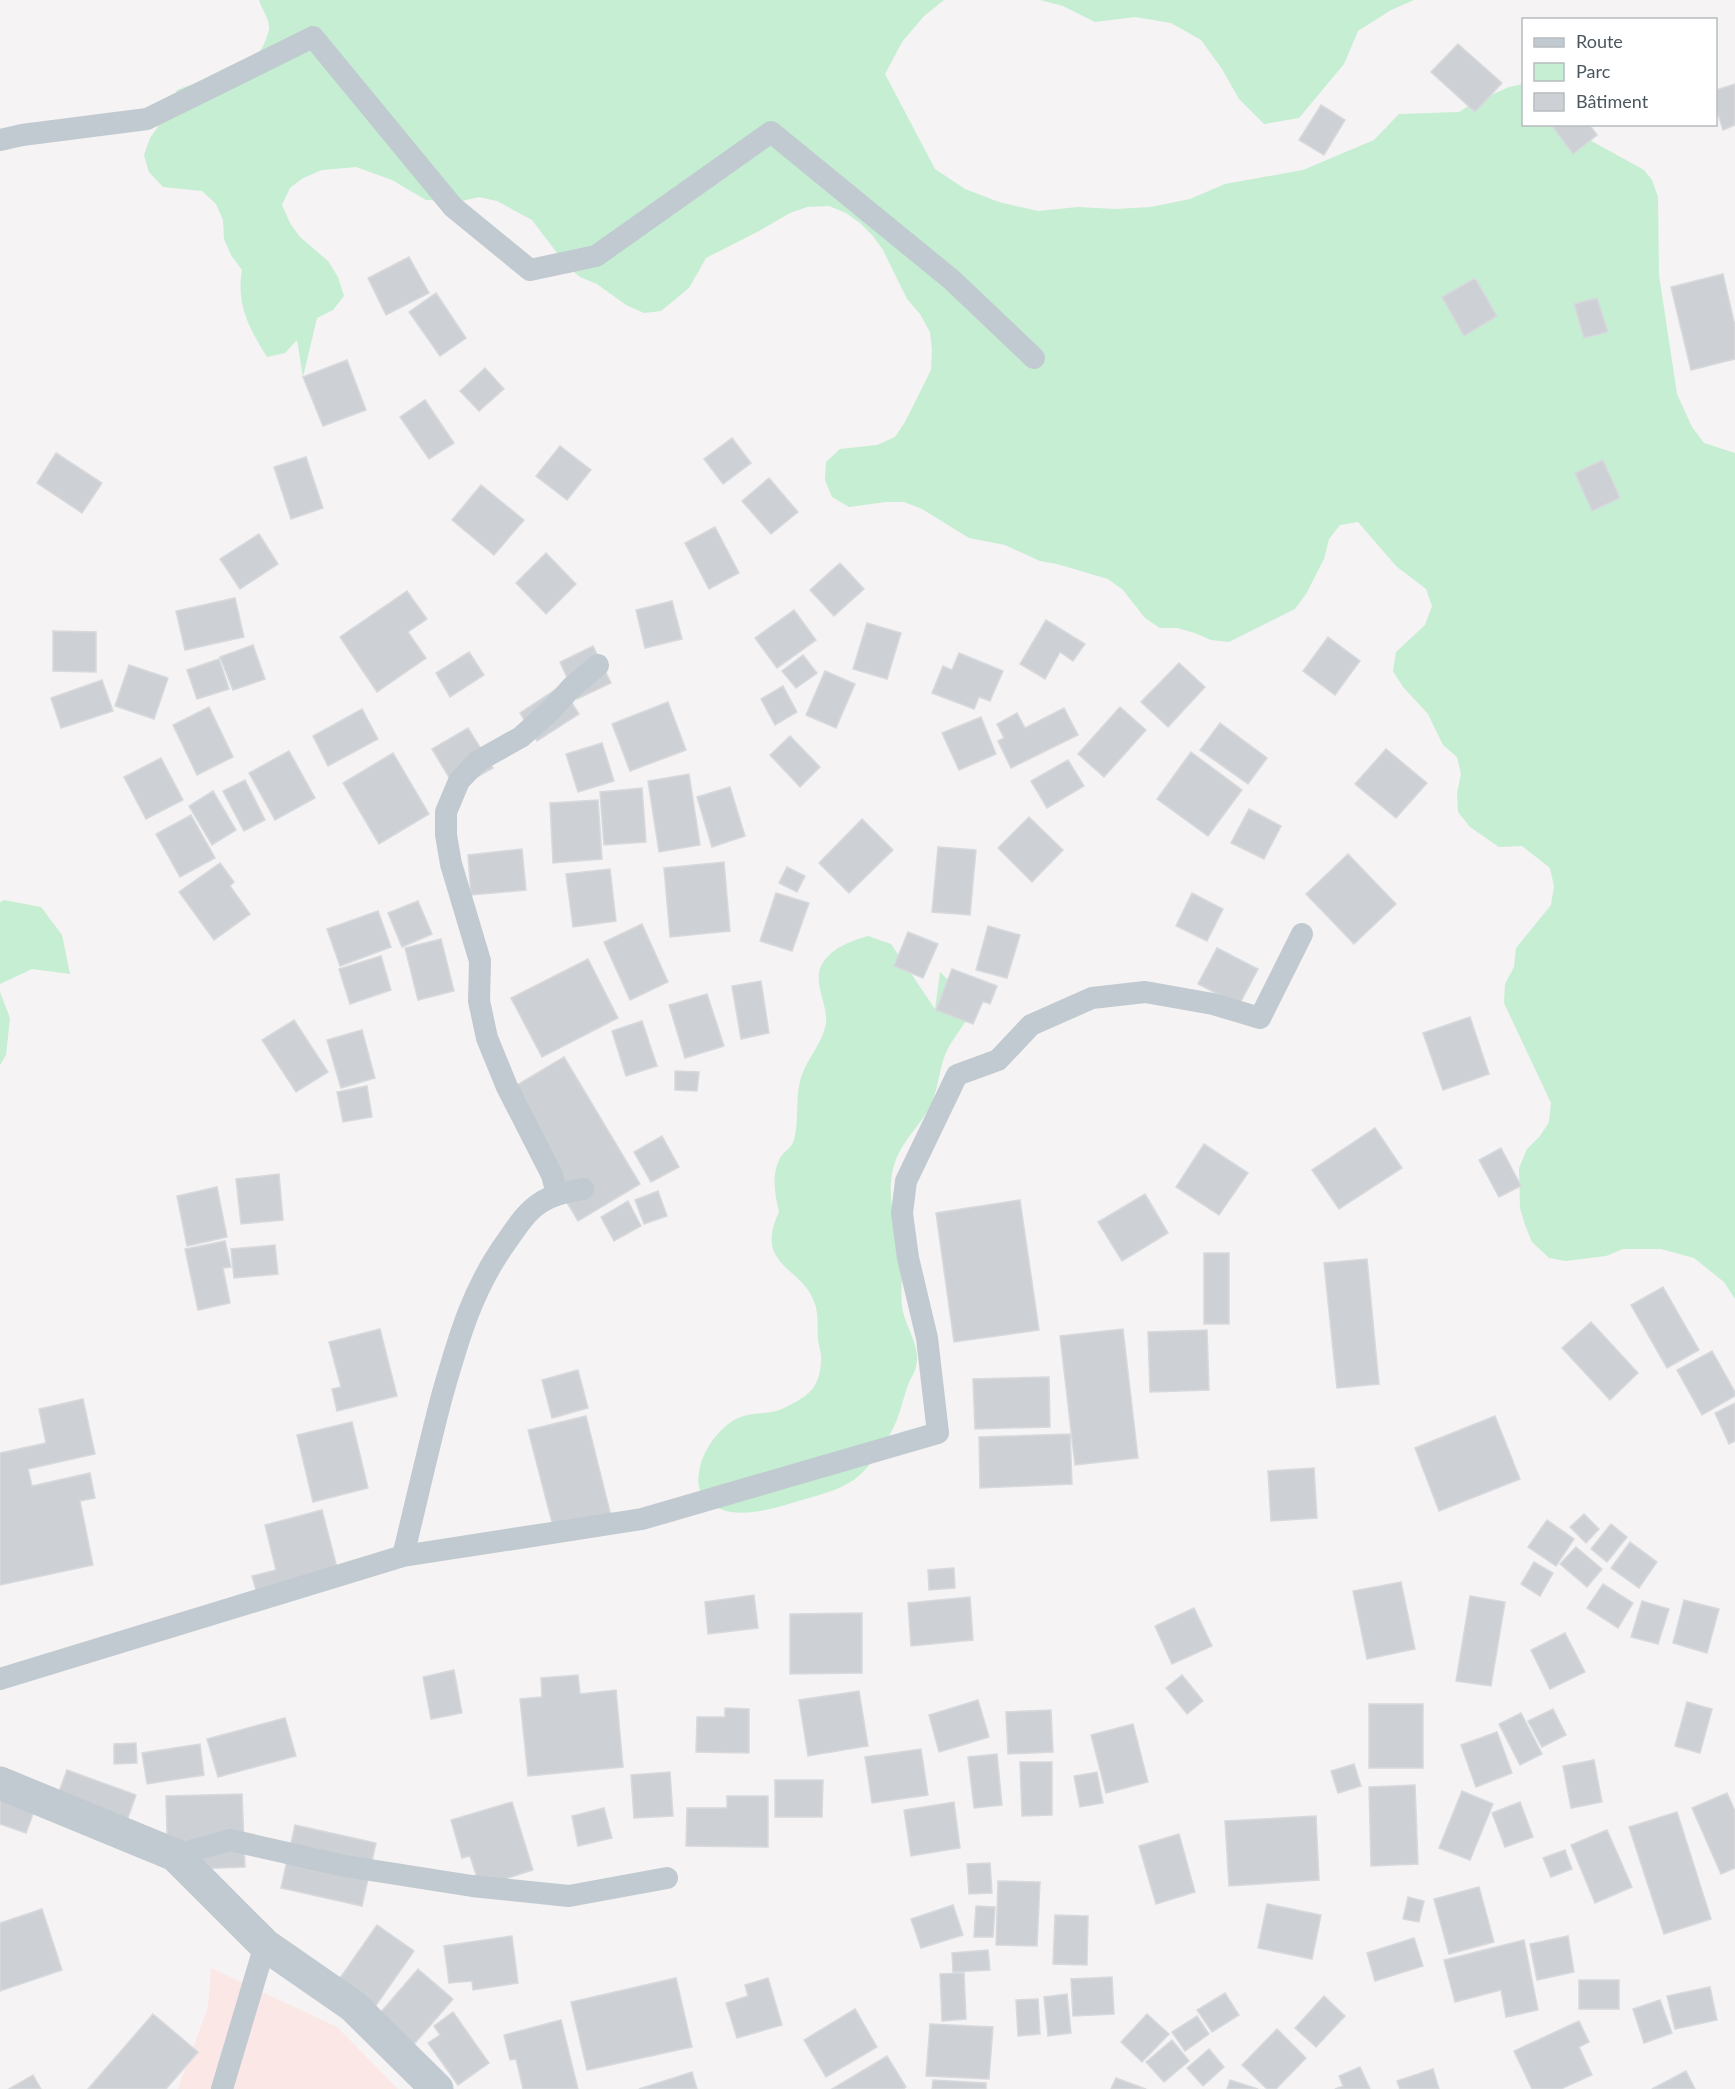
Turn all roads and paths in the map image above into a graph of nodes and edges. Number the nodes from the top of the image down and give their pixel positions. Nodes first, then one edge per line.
1 (0, 141) edge
2 (1034, 358) dead end
3 (598, 665) dead end
4 (1302, 934) dead end
5 (583, 1189) dead end
6 (557, 1194) junction
7 (403, 1556) junction
8 (0, 1679) edge
9 (0, 1783) edge
10 (175, 1855) junction
11 (667, 1878) dead end
12 (265, 1945) junction
13 (224, 2088) edge
14 (437, 2089) edge

1 - 2 lane
3 - 6 lane
4 - 7 lane
5 - 6 lane
6 - 7 lane
7 - 8 lane
9 - 10 street
10 - 11 lane
10 - 12 street
12 - 13 lane
12 - 14 street

